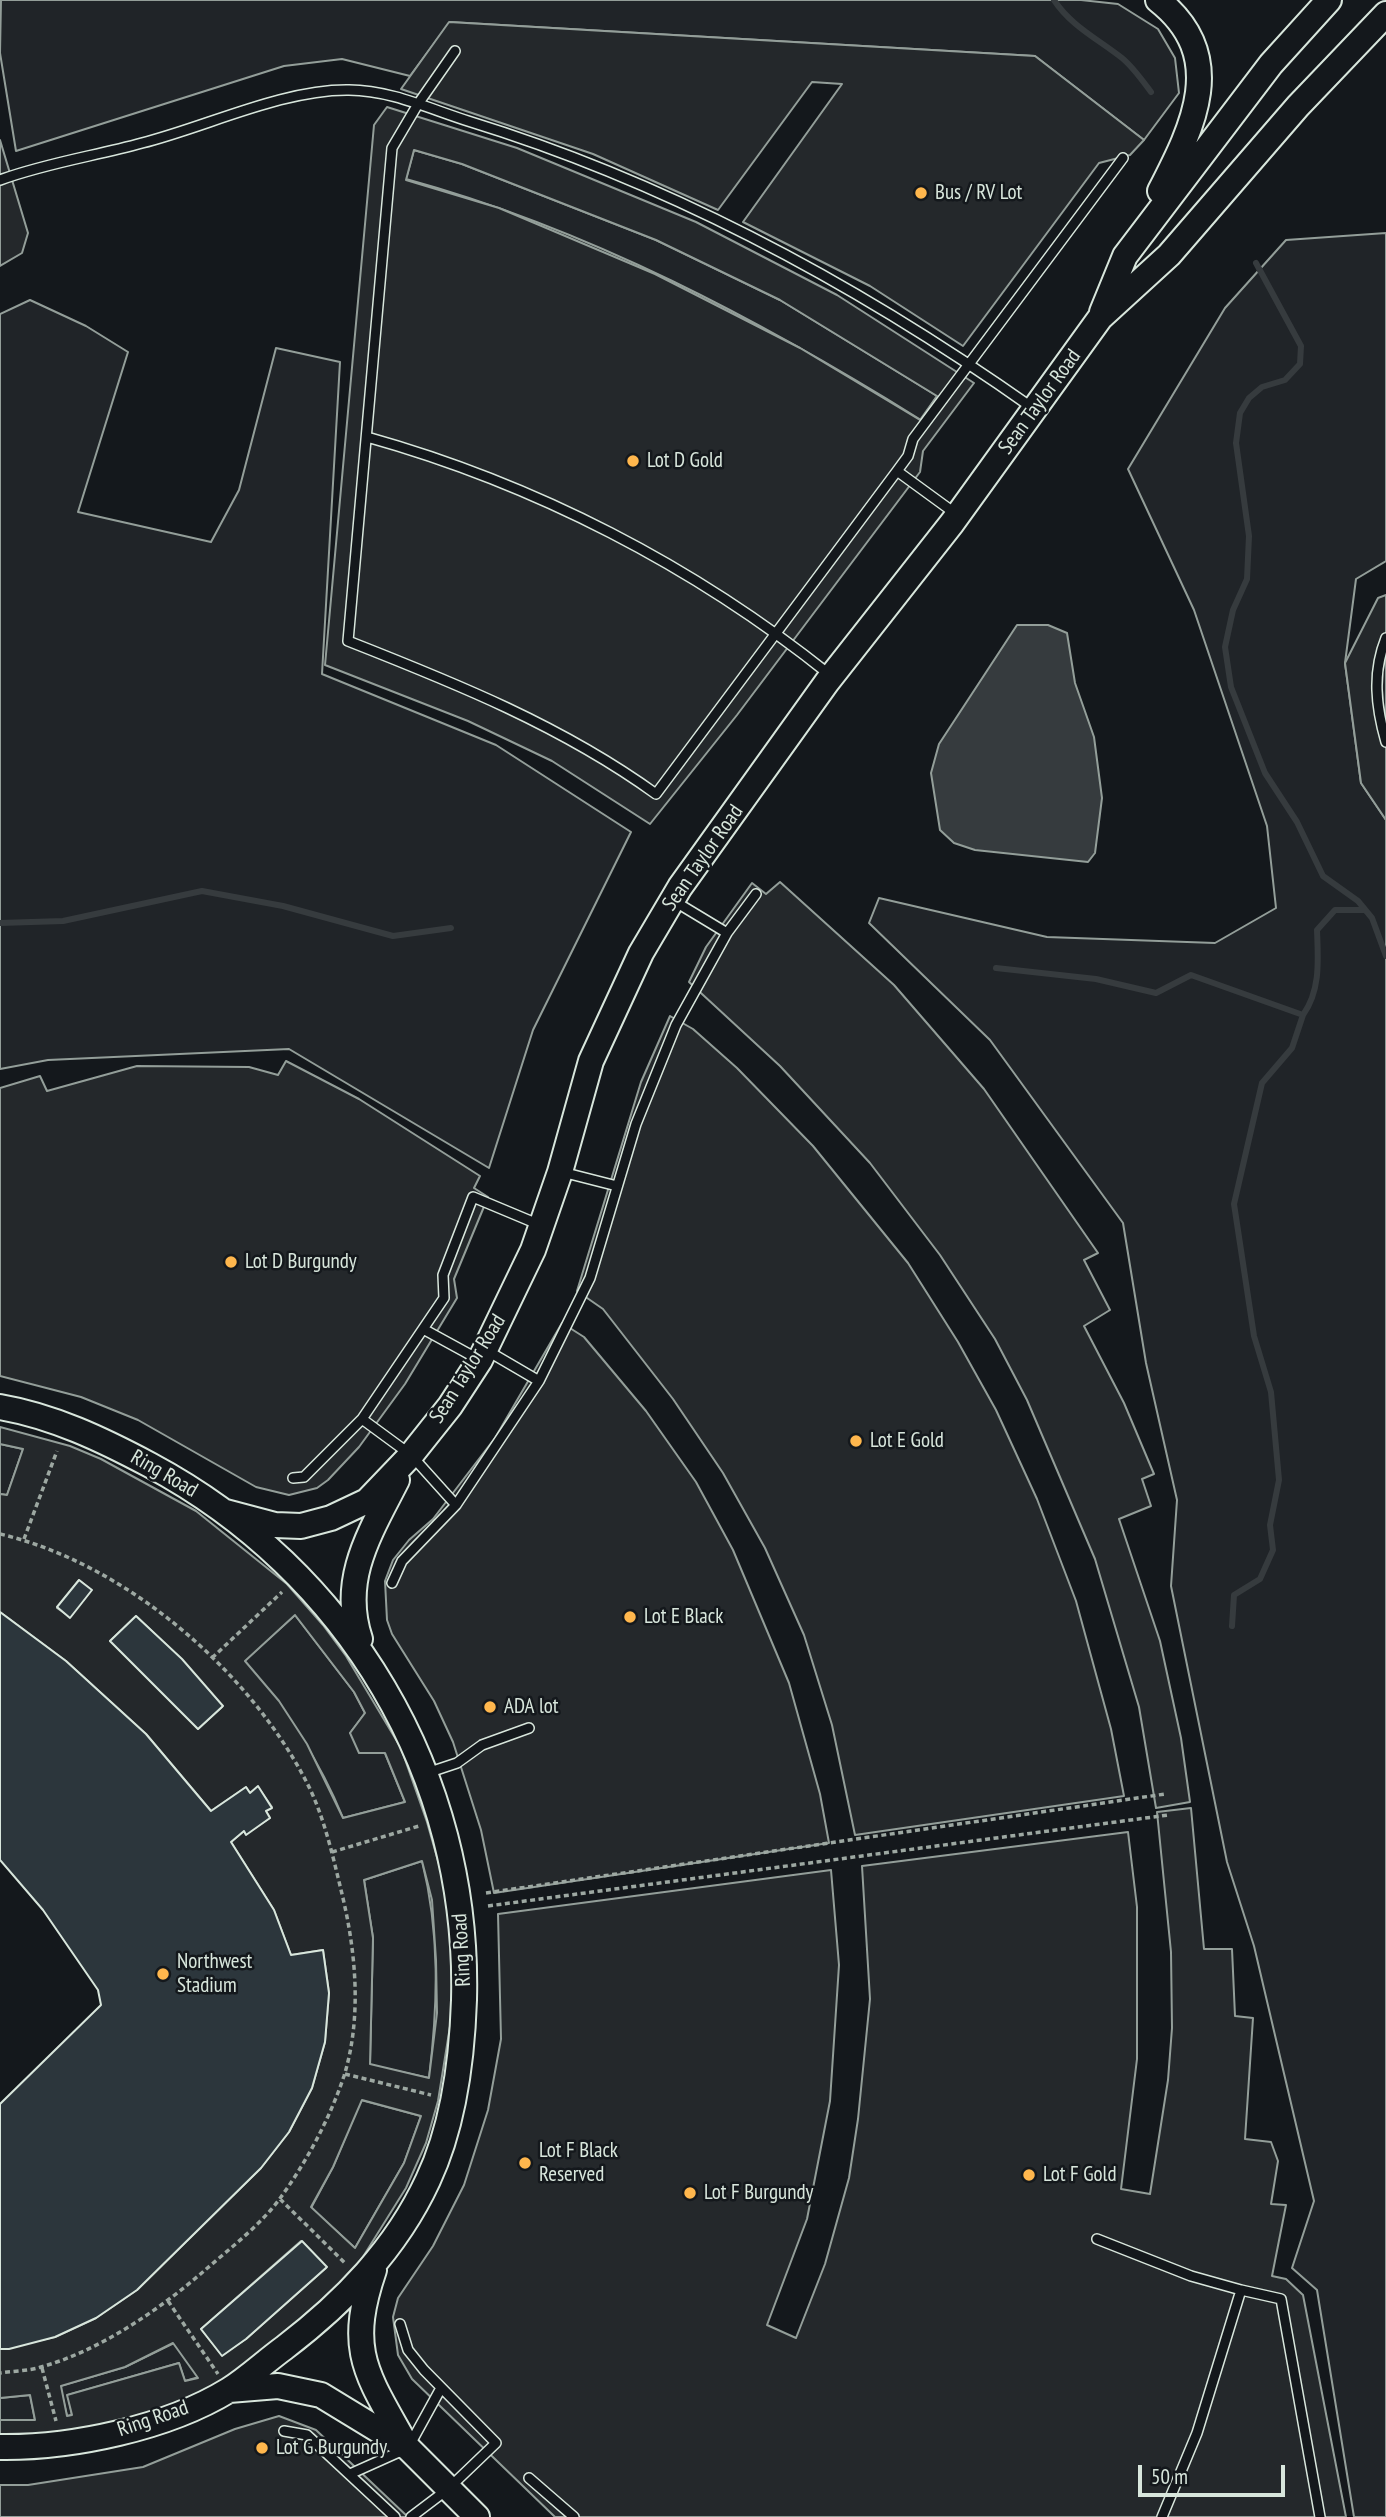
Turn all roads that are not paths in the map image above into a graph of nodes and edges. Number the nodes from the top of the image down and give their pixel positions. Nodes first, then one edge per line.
1 (1158, 0) edge
2 (1329, 0) edge
3 (1386, 14) edge
4 (455, 51) dead end
5 (418, 104) junction
6 (1123, 158) dead end
7 (0, 180) edge
8 (1125, 256) junction
9 (1100, 318) junction
10 (968, 363) junction
11 (1035, 410) junction
12 (367, 436) junction
13 (897, 471) junction
14 (957, 515) junction
15 (777, 632) junction
16 (1386, 638) edge
17 (832, 676) junction
18 (1386, 742) edge
19 (756, 894) dead end
20 (672, 900) junction
21 (727, 933) junction
22 (561, 1172) junction
23 (617, 1186) junction
24 (542, 1225) junction
25 (425, 1330) junction
26 (482, 1355) junction
27 (539, 1381) junction
28 (0, 1407) edge
29 (362, 1419) junction
30 (411, 1455) junction
31 (293, 1479) dead end
32 (456, 1505) junction
33 (226, 1511) junction
34 (392, 1583) dead end
35 (367, 1661) junction
36 (529, 1728) dead end
37 (425, 1774) junction
38 (1097, 2239) dead end
39 (376, 2262) junction
40 (1241, 2290) junction
41 (400, 2324) dead end
42 (224, 2383) junction
43 (441, 2388) junction
44 (284, 2431) dead end
45 (0, 2447) edge
46 (408, 2448) junction
47 (350, 2474) junction
48 (529, 2478) dead end
49 (448, 2489) junction
50 (395, 2517) edge
51 (411, 2517) edge
52 (477, 2517) edge
53 (574, 2517) edge
54 (1162, 2517) edge
55 (1320, 2517) edge

1 - 8 main road
2 - 8 main road, Sean Taylor Road
3 - 9 main road, Sean Taylor Road
4 - 5 lane
5 - 7 lane
5 - 10 lane
5 - 12 lane
6 - 10 lane
8 - 9 main road, Sean Taylor Road
9 - 11 main road, Sean Taylor Road
10 - 11 lane
10 - 13 lane
11 - 14 main road, Sean Taylor Road
12 - 15 lane
12 - 15 lane
13 - 14 lane
13 - 15 lane
14 - 17 main road, Sean Taylor Road
15 - 17 lane
16 - 18 lane
17 - 20 main road, Sean Taylor Road
19 - 21 lane
20 - 21 lane
20 - 22 main road, Sean Taylor Road
21 - 23 lane
22 - 23 lane
22 - 24 main road, Sean Taylor Road
23 - 27 lane
24 - 25 lane
24 - 26 main road, Sean Taylor Road
25 - 26 lane
25 - 29 lane
26 - 27 lane
26 - 30 main road, Sean Taylor Road
27 - 32 lane
28 - 33 main road, Ring Road
29 - 30 lane
29 - 31 lane
30 - 32 lane
30 - 33 main road, Sean Taylor Road
30 - 35 main road, Sean Taylor Road
32 - 34 lane
33 - 35 main road, Ring Road
35 - 37 main road, Ring Road
36 - 37 lane
37 - 39 main road, Ring Road
38 - 40 lane
39 - 42 main road, Ring Road
39 - 46 main road
40 - 54 lane
40 - 55 lane
41 - 43 lane
42 - 45 main road, Ring Road
42 - 46 main road
43 - 46 lane
43 - 49 lane
44 - 47 lane
46 - 47 lane
46 - 49 main road
47 - 50 lane
48 - 53 lane
49 - 51 lane
49 - 52 main road

